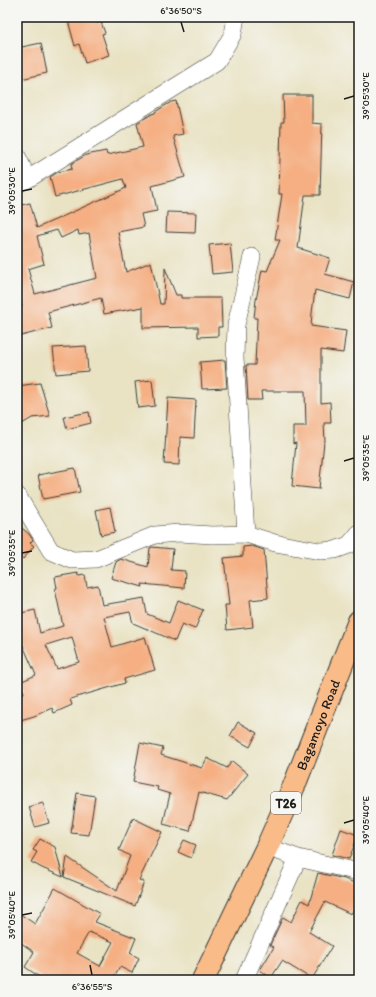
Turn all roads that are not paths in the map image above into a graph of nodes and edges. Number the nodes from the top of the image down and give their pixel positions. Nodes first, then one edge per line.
1 (236, 17) edge
2 (17, 156) edge
3 (22, 182) edge
4 (252, 257) dead end
5 (17, 495) edge
6 (359, 533) edge
7 (246, 534) junction
8 (359, 621) edge
9 (267, 847) junction
10 (298, 858) junction
11 (359, 872) edge
12 (203, 980) edge
13 (244, 980) edge

1 - 3 street
2 - 3 street
4 - 7 street
5 - 7 street
6 - 7 street
8 - 9 highway, Bagamoyo Road / T26
9 - 10 street
9 - 12 highway, Bagamoyo Road / T26
10 - 11 street
10 - 13 street

